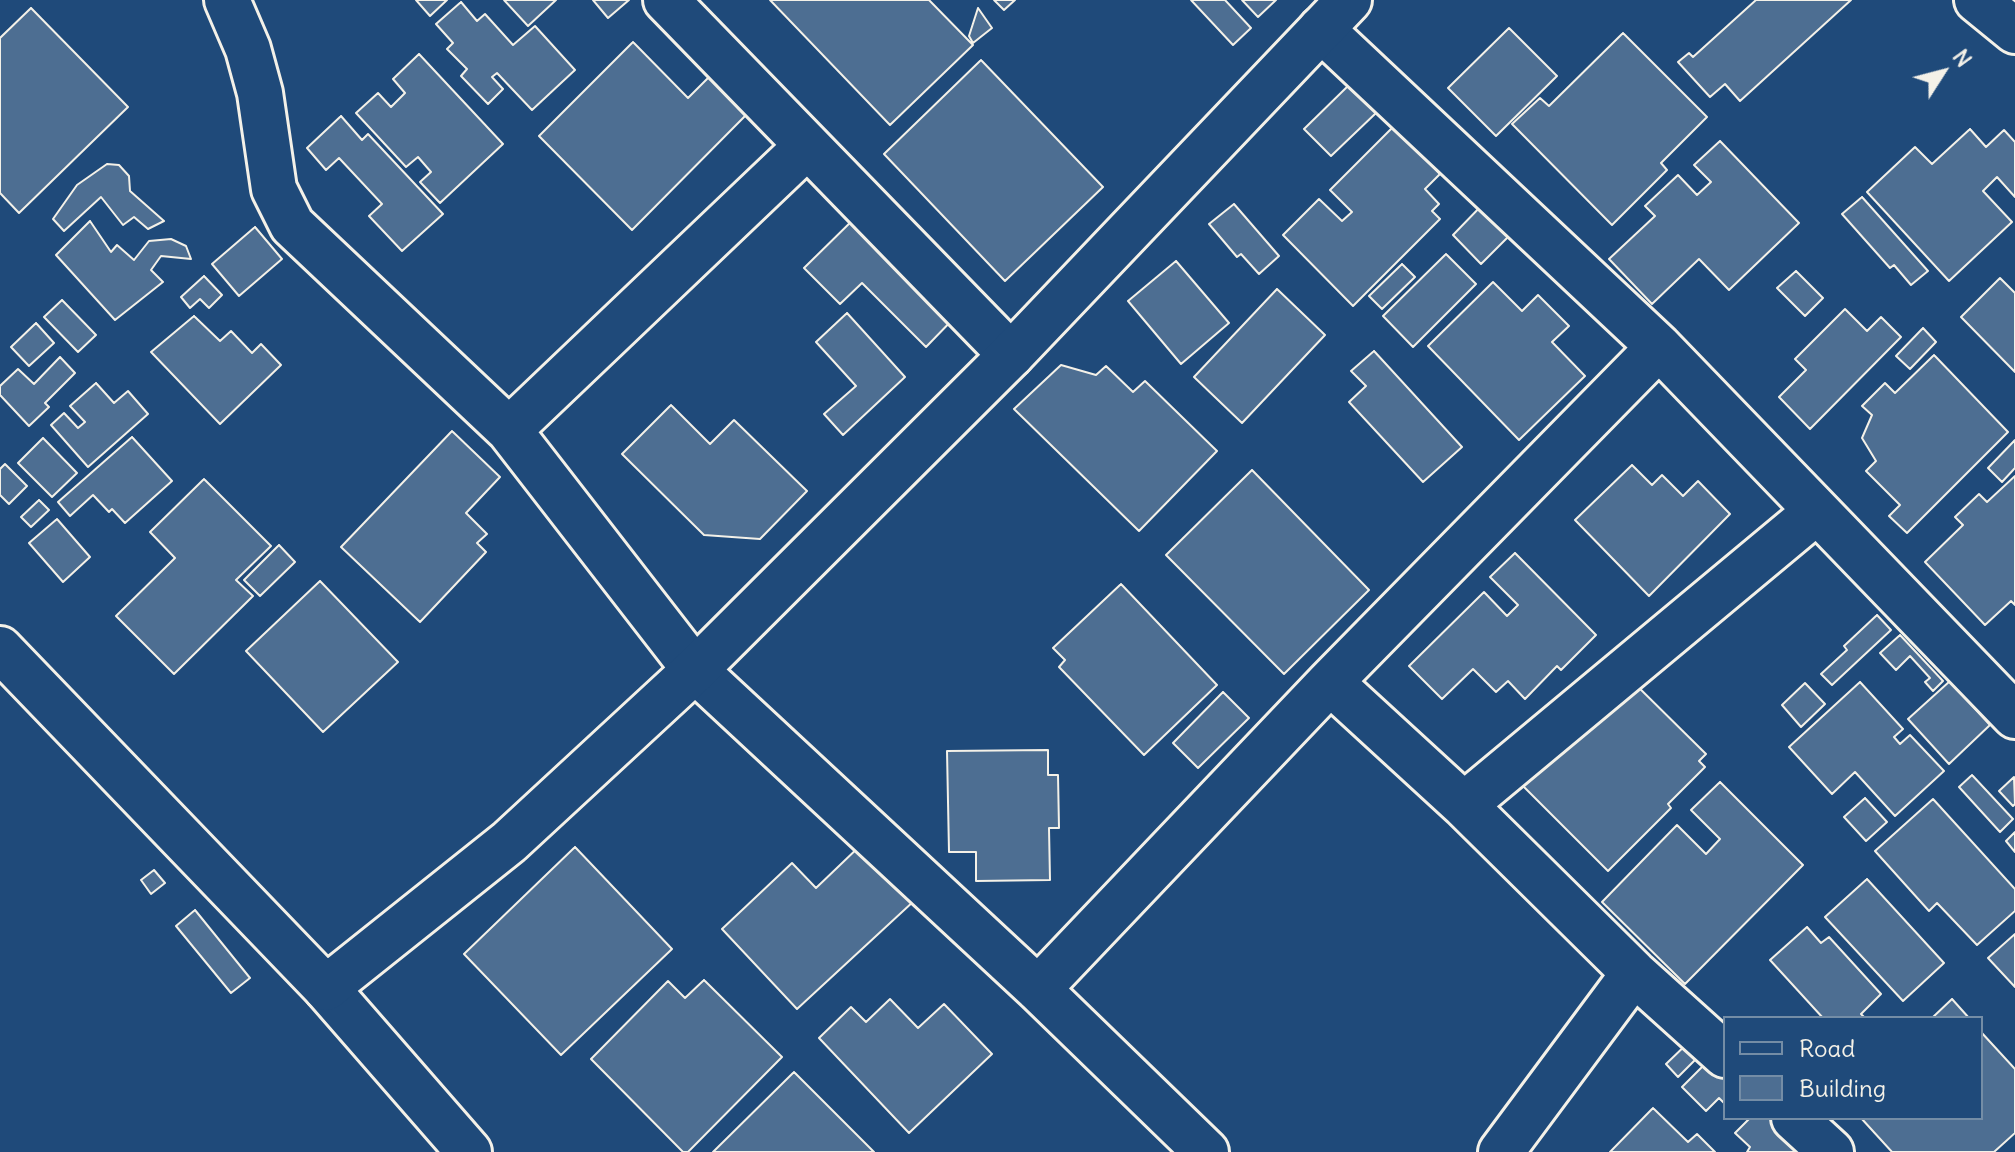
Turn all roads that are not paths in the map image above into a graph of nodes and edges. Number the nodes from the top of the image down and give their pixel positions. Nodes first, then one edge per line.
1 (227, 0) edge
2 (1977, 0) edge
3 (691, 8) edge
4 (1335, 14) edge
5 (2015, 30) edge
6 (807, 146) junction
7 (1659, 347) junction
8 (1011, 355) junction
9 (509, 430) junction
10 (1817, 511) junction
11 (0, 649) edge
12 (695, 670) junction
13 (1330, 682) junction
14 (2011, 703) edge
15 (1464, 805) junction
16 (1634, 973) junction
17 (326, 988) junction
18 (1038, 989) junction
19 (1723, 1053) edge
20 (1796, 1120) edge
21 (469, 1152) edge
22 (1206, 1152) edge
23 (1501, 1152) edge
24 (1831, 1152) edge

1 - 9 street
2 - 5 street
3 - 6 street
4 - 7 street
4 - 8 street
6 - 8 street
6 - 9 street
7 - 10 street
7 - 13 street
8 - 12 street
9 - 12 street
10 - 14 street
10 - 15 street
11 - 17 street
12 - 17 street
12 - 18 street
13 - 15 street
13 - 18 street
15 - 16 street
16 - 19 street
16 - 23 street
17 - 21 street
18 - 22 street
20 - 24 street

